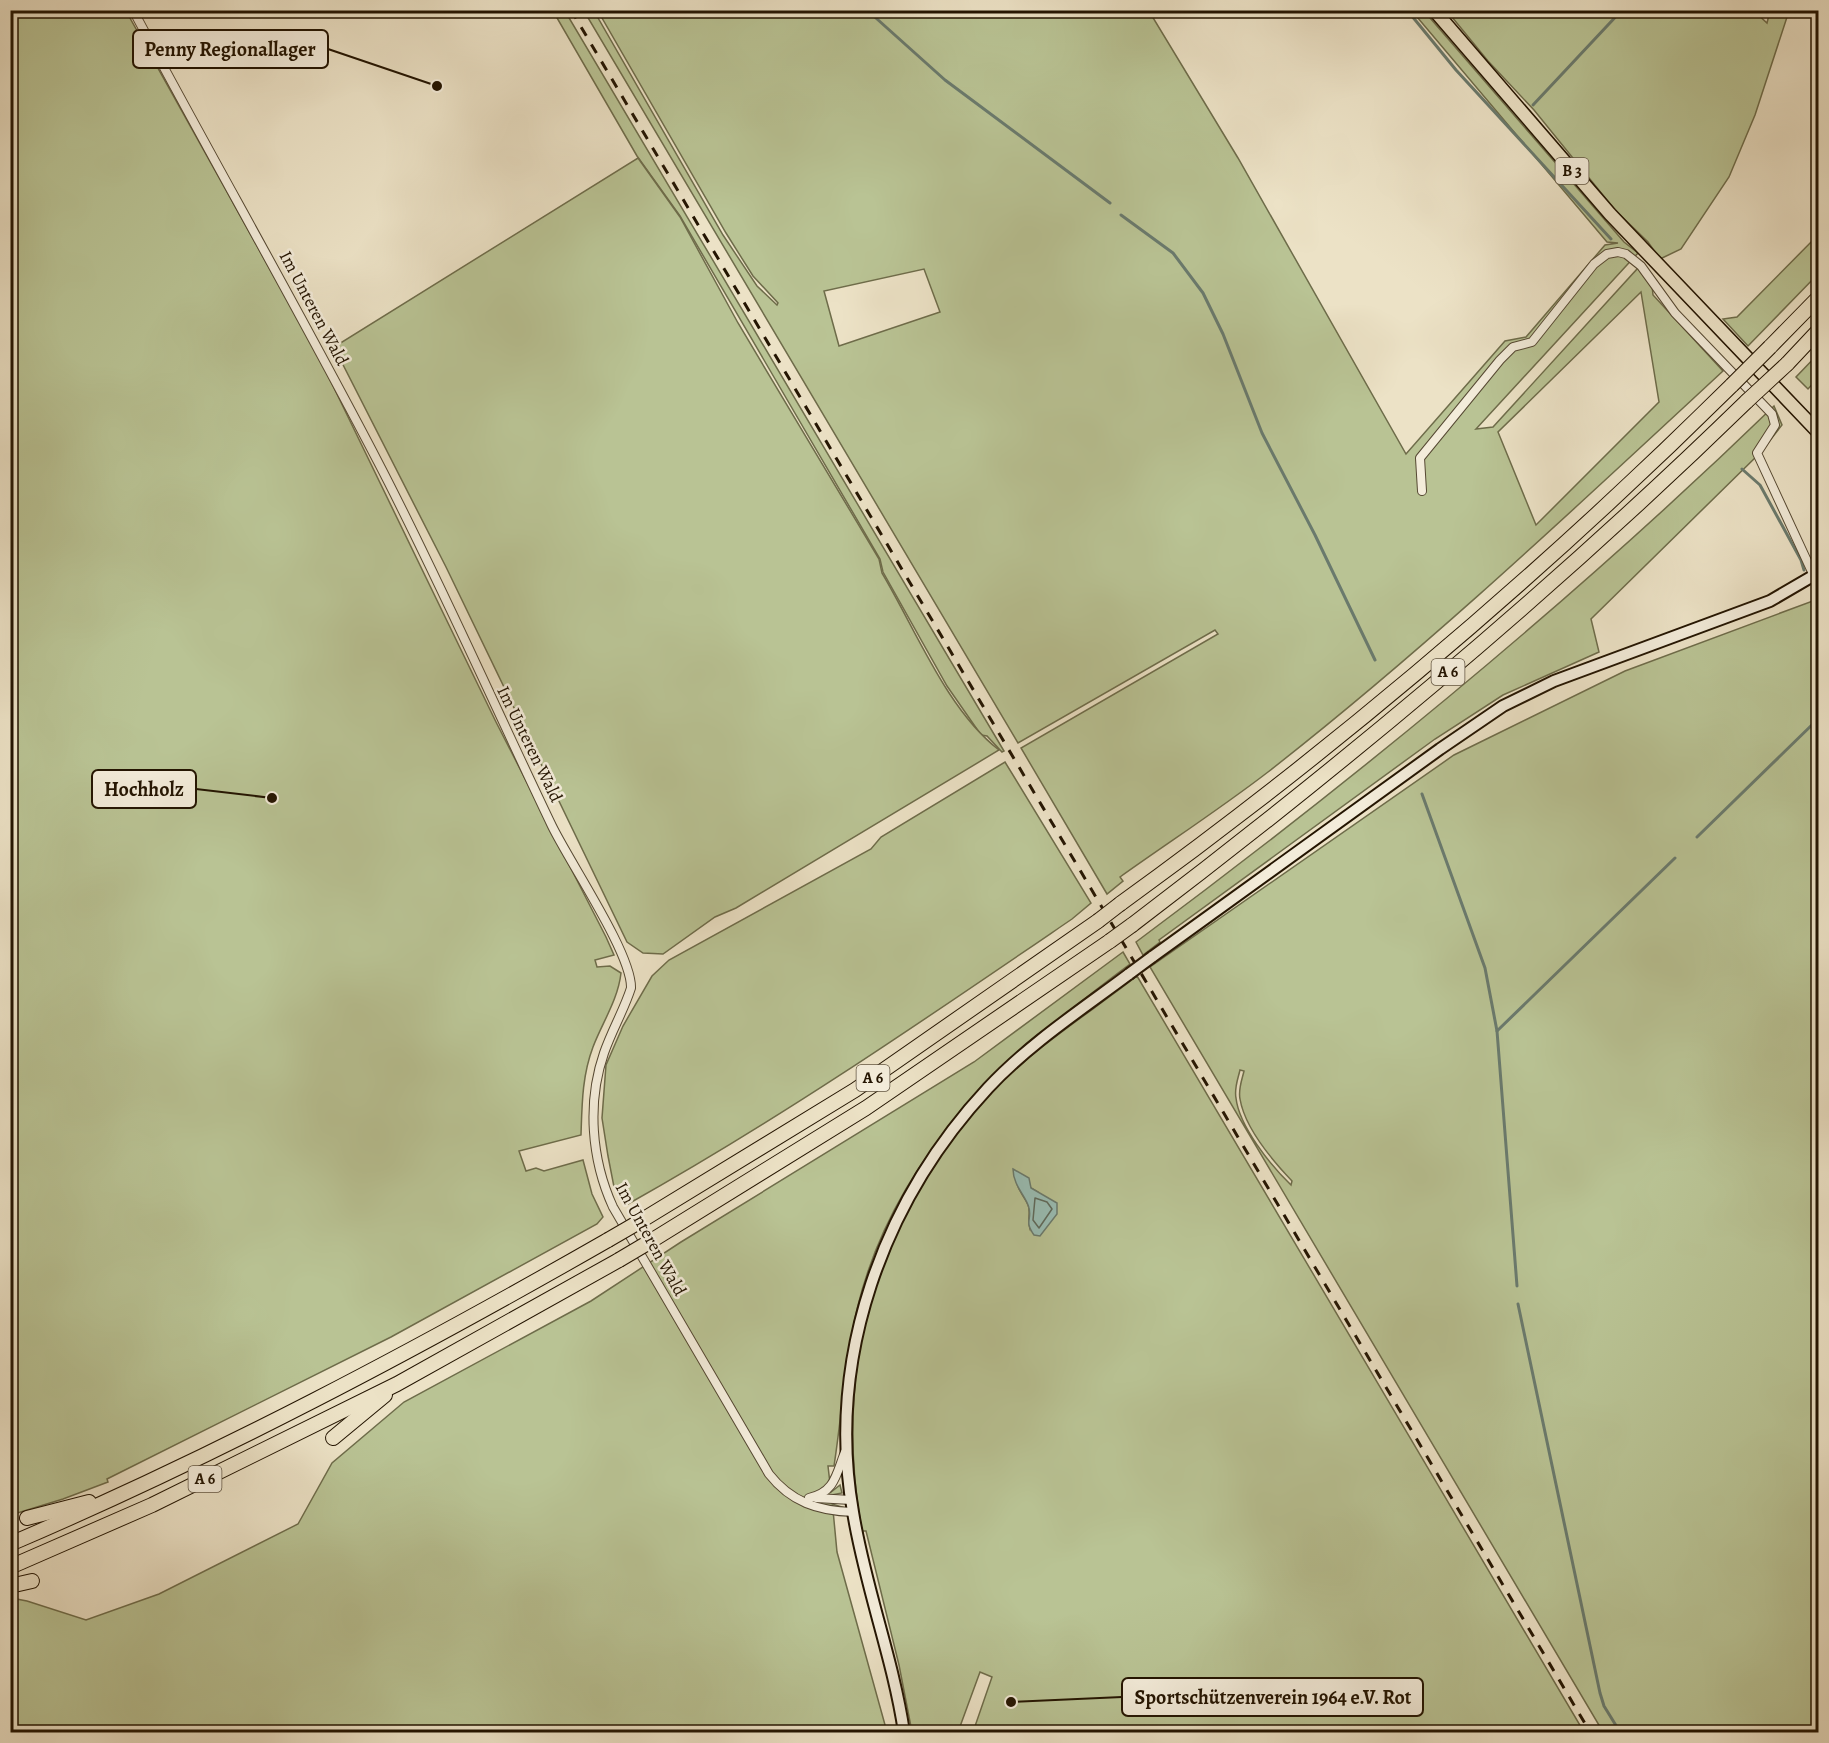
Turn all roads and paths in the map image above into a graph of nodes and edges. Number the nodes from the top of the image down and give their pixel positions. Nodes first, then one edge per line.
1 (133, 10) edge
2 (1434, 10) edge
3 (1818, 298) edge
4 (1818, 331) edge
5 (1818, 432) edge
6 (1422, 490) dead end
7 (1816, 574) edge
8 (398, 1384) junction
9 (333, 1438) dead end
10 (847, 1448) junction
11 (791, 1494) junction
12 (120, 1495) junction
13 (808, 1498) junction
14 (851, 1500) junction
15 (853, 1512) junction
16 (27, 1518) dead end
17 (10, 1544) edge
18 (10, 1567) edge
19 (32, 1581) dead end
20 (10, 1587) edge
21 (904, 1732) edge

1 - 11 street, Im Unteren Wald
2 - 5 main road, B 3
3 - 12 highway, A 6, bridge
4 - 8 highway, A 6, bridge
6 - 7 street
7 - 10 main road, bridge
8 - 9 highway
8 - 18 highway, A 6
10 - 13 street
10 - 14 main road
11 - 13 street, Im Unteren Wald
11 - 15 street, Im Unteren Wald
12 - 16 highway
12 - 17 highway, A 6
13 - 14 street, Im Unteren Wald
14 - 15 main road
15 - 21 main road
19 - 20 highway

